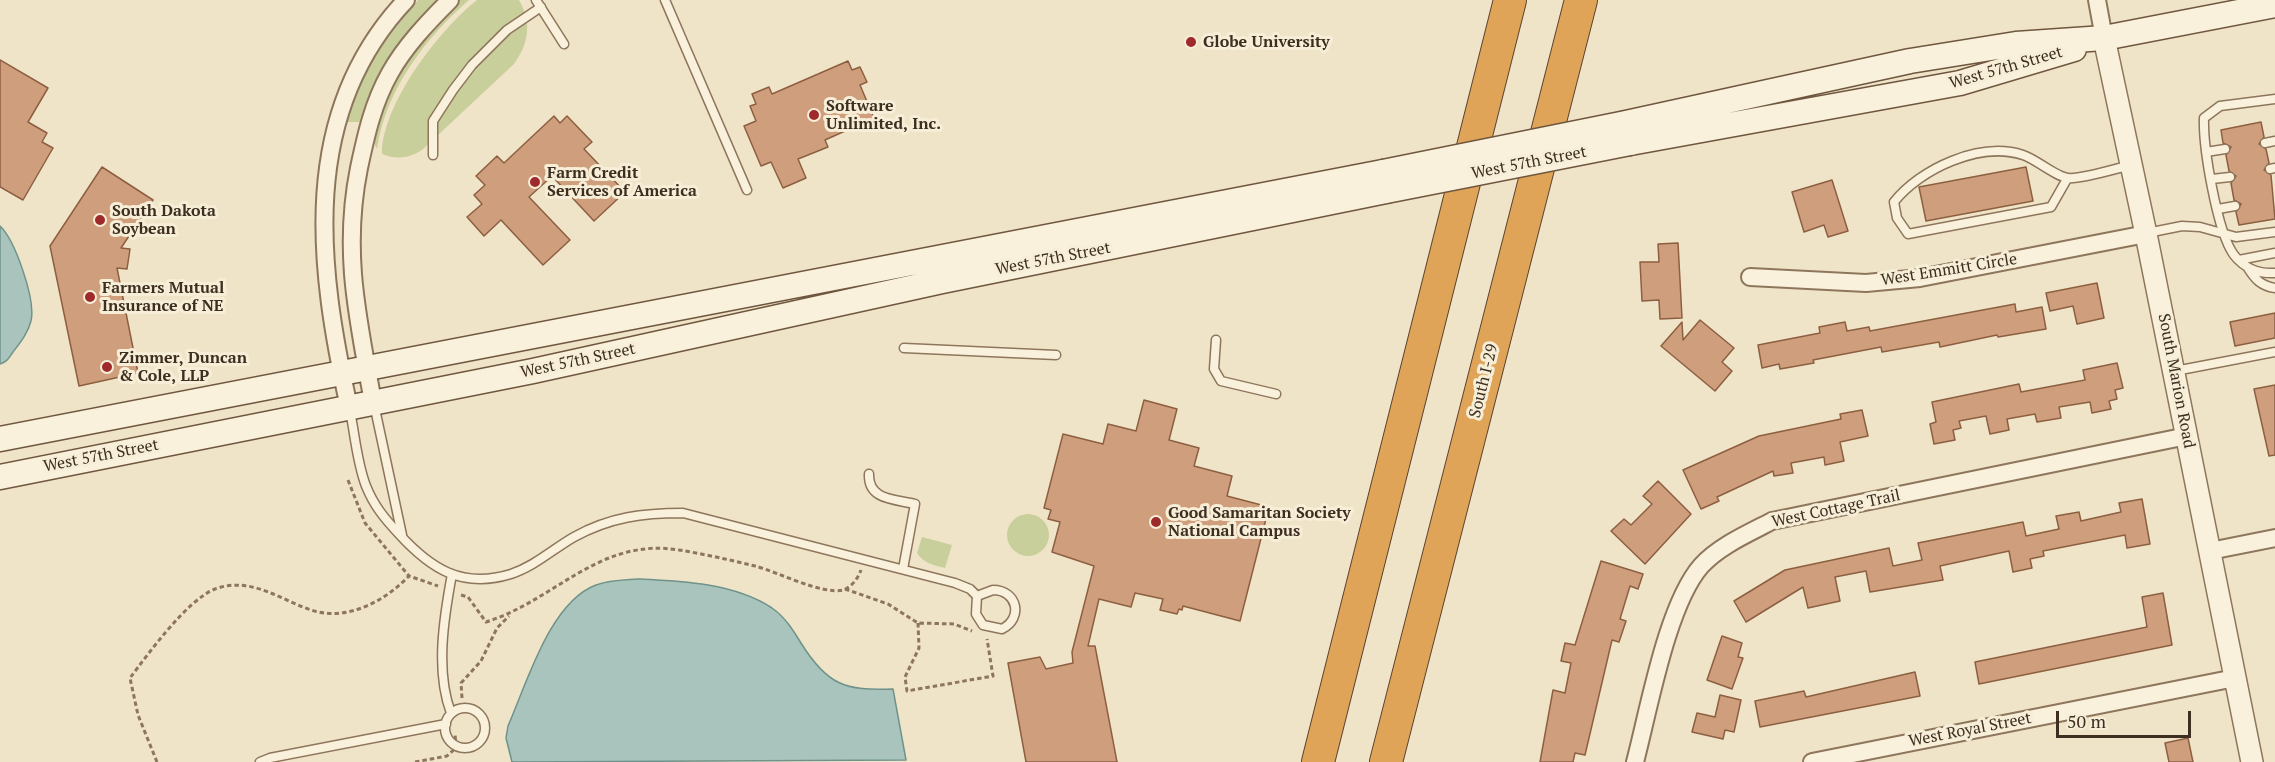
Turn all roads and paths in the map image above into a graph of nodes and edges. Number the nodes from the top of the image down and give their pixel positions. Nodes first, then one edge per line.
1 (406, 0) edge
2 (450, 0) edge
3 (665, 0) edge
4 (1510, 0) edge
5 (1581, 0) edge
6 (2097, 0) edge
7 (538, 4) edge
8 (2275, 5) edge
9 (2104, 38) junction
10 (564, 44) dead end
11 (2275, 99) edge
12 (2275, 141) edge
13 (2265, 143) dead end
14 (2224, 149) dead end
15 (2206, 152) junction
16 (433, 155) dead end
17 (2132, 165) junction
18 (2230, 177) dead end
19 (2067, 178) junction
20 (2212, 180) junction
21 (1384, 182) junction
22 (747, 190) dead end
23 (2235, 206) dead end
24 (2218, 209) junction
25 (2275, 232) edge
26 (2146, 234) junction
27 (2223, 234) junction
28 (2275, 253) edge
29 (2239, 260) junction
30 (2247, 268) junction
31 (2275, 273) edge
32 (1750, 277) dead end
33 (2275, 288) edge
34 (1216, 340) dead end
35 (904, 348) dead end
36 (2275, 352) edge
37 (1056, 355) dead end
38 (367, 366) junction
39 (341, 371) junction
40 (2174, 371) junction
41 (1276, 394) dead end
42 (373, 402) junction
43 (349, 407) junction
44 (2187, 436) junction
45 (0, 439) edge
46 (869, 474) dead end
47 (0, 477) edge
48 (2275, 538) edge
49 (403, 539) junction
50 (2210, 551) junction
51 (865, 560) junction
52 (903, 569) junction
53 (452, 574) junction
54 (449, 590) junction
55 (845, 590) junction
56 (977, 596) junction
57 (510, 614) junction
58 (918, 623) junction
59 (973, 632) dead end
60 (987, 636) dead end
61 (2235, 678) junction
62 (462, 708) junction
63 (452, 713) junction
64 (446, 724) junction
65 (455, 745) junction
66 (157, 762) edge
67 (260, 762) edge
68 (415, 762) edge
69 (1318, 762) edge
70 (1386, 762) edge
71 (1635, 762) edge
72 (1812, 762) edge
73 (2252, 762) edge

1 - 39 street
2 - 38 street
3 - 22 lane
4 - 69 highway
5 - 70 highway, South I-29
6 - 9 street, South Marion Road
7 - 10 lane
7 - 16 lane
8 - 9 main road, West 57th Street
9 - 17 street, South Marion Road
9 - 21 main road, West 57th Street, bridge
11 - 15 lane
12 - 13 lane
14 - 15 lane
15 - 20 lane
17 - 19 lane
17 - 26 street, South Marion Road
18 - 20 lane
19 - 19 lane
20 - 24 lane
21 - 38 main road, West 57th Street
21 - 42 main road, West 57th Street
23 - 24 lane
24 - 27 lane
25 - 27 lane
26 - 27 lane
26 - 32 street, West Emmitt Circle
26 - 40 street, South Marion Road
27 - 29 lane
28 - 29 lane
29 - 30 lane
30 - 31 lane
30 - 33 lane
34 - 41 lane
35 - 37 lane
36 - 40 lane
38 - 39 main road, West 57th Street
38 - 42 street
39 - 43 street
39 - 45 main road, West 57th Street
40 - 44 street, South Marion Road
42 - 43 main road, West 57th Street
42 - 49 lane
43 - 47 main road, West 57th Street
43 - 49 lane
44 - 50 street, South Marion Road
44 - 71 street, West Cottage Trail
46 - 52 lane
48 - 50 street
49 - 53 lane
50 - 61 street, South Marion Road
51 - 52 lane
51 - 53 lane
51 - 55 path
52 - 56 lane
53 - 54 lane
54 - 57 path
54 - 63 lane
54 - 66 path
55 - 57 path
55 - 58 path
56 - 56 lane
57 - 62 path
58 - 59 path
58 - 60 path
61 - 72 street, West Royal Street
61 - 73 street, South Marion Road
62 - 63 lane
62 - 65 path
62 - 65 lane
63 - 64 lane
64 - 65 lane
64 - 67 lane
65 - 68 path

